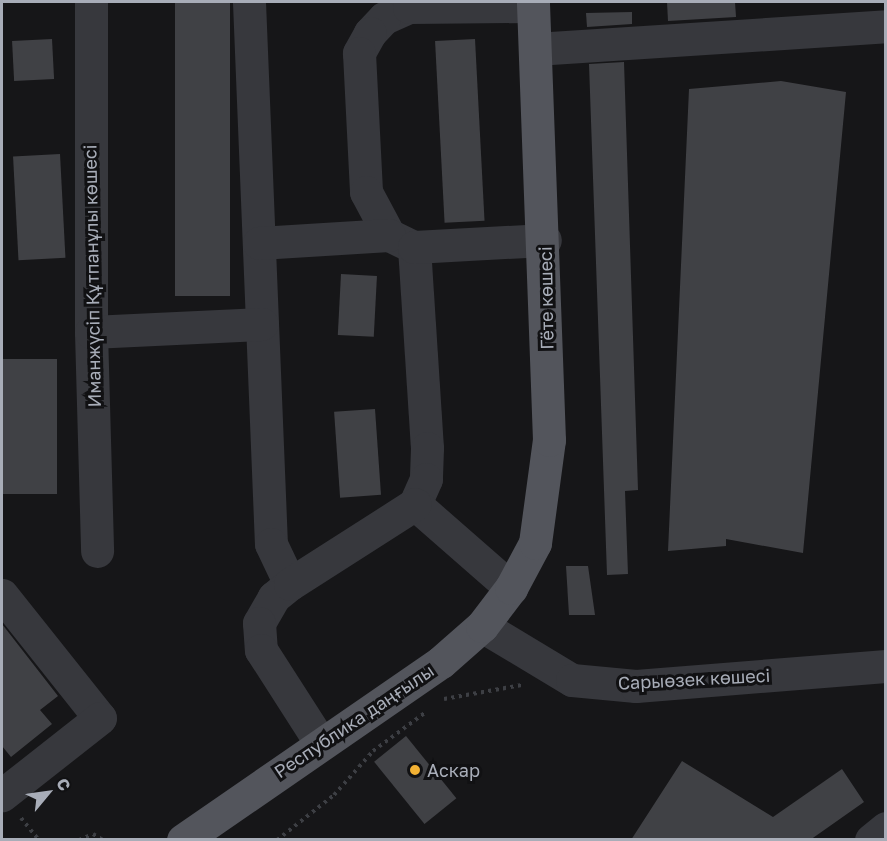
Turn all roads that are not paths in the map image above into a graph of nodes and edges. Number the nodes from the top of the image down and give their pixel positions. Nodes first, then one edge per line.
1 (90, 2) edge
2 (249, 2) edge
3 (408, 4) edge
4 (533, 4) edge
5 (885, 26) edge
6 (535, 49) junction
7 (545, 240) junction
8 (401, 241) junction
9 (259, 243) junction
10 (262, 324) junction
11 (91, 332) junction
12 (415, 504) junction
13 (97, 551) dead end
14 (290, 584) junction
15 (511, 588) junction
16 (2, 595) edge
17 (482, 626) junction
18 (885, 666) edge
19 (320, 742) junction
20 (2, 795) edge
21 (885, 828) edge
22 (183, 840) edge
23 (871, 840) edge

1 - 11 street, Иманжүсіп Құтпанұлы көшесі
2 - 9 street
3 - 4 street
3 - 8 street
4 - 6 main road, Гёте көшесі
5 - 6 street
6 - 7 main road, Гёте көшесі
7 - 8 street
7 - 15 main road, Гёте көшесі
8 - 9 street
8 - 12 street
9 - 10 street
10 - 11 street
10 - 14 street
11 - 13 street, Иманжүсіп Құтпанұлы көшесі
12 - 14 street
12 - 15 street
14 - 19 street
15 - 17 main road, Республика даңғылы
16 - 20 street
17 - 18 street, Сарыөзек көшесі
17 - 19 main road, Республика даңғылы
19 - 22 main road, Республика даңғылы
21 - 23 street

